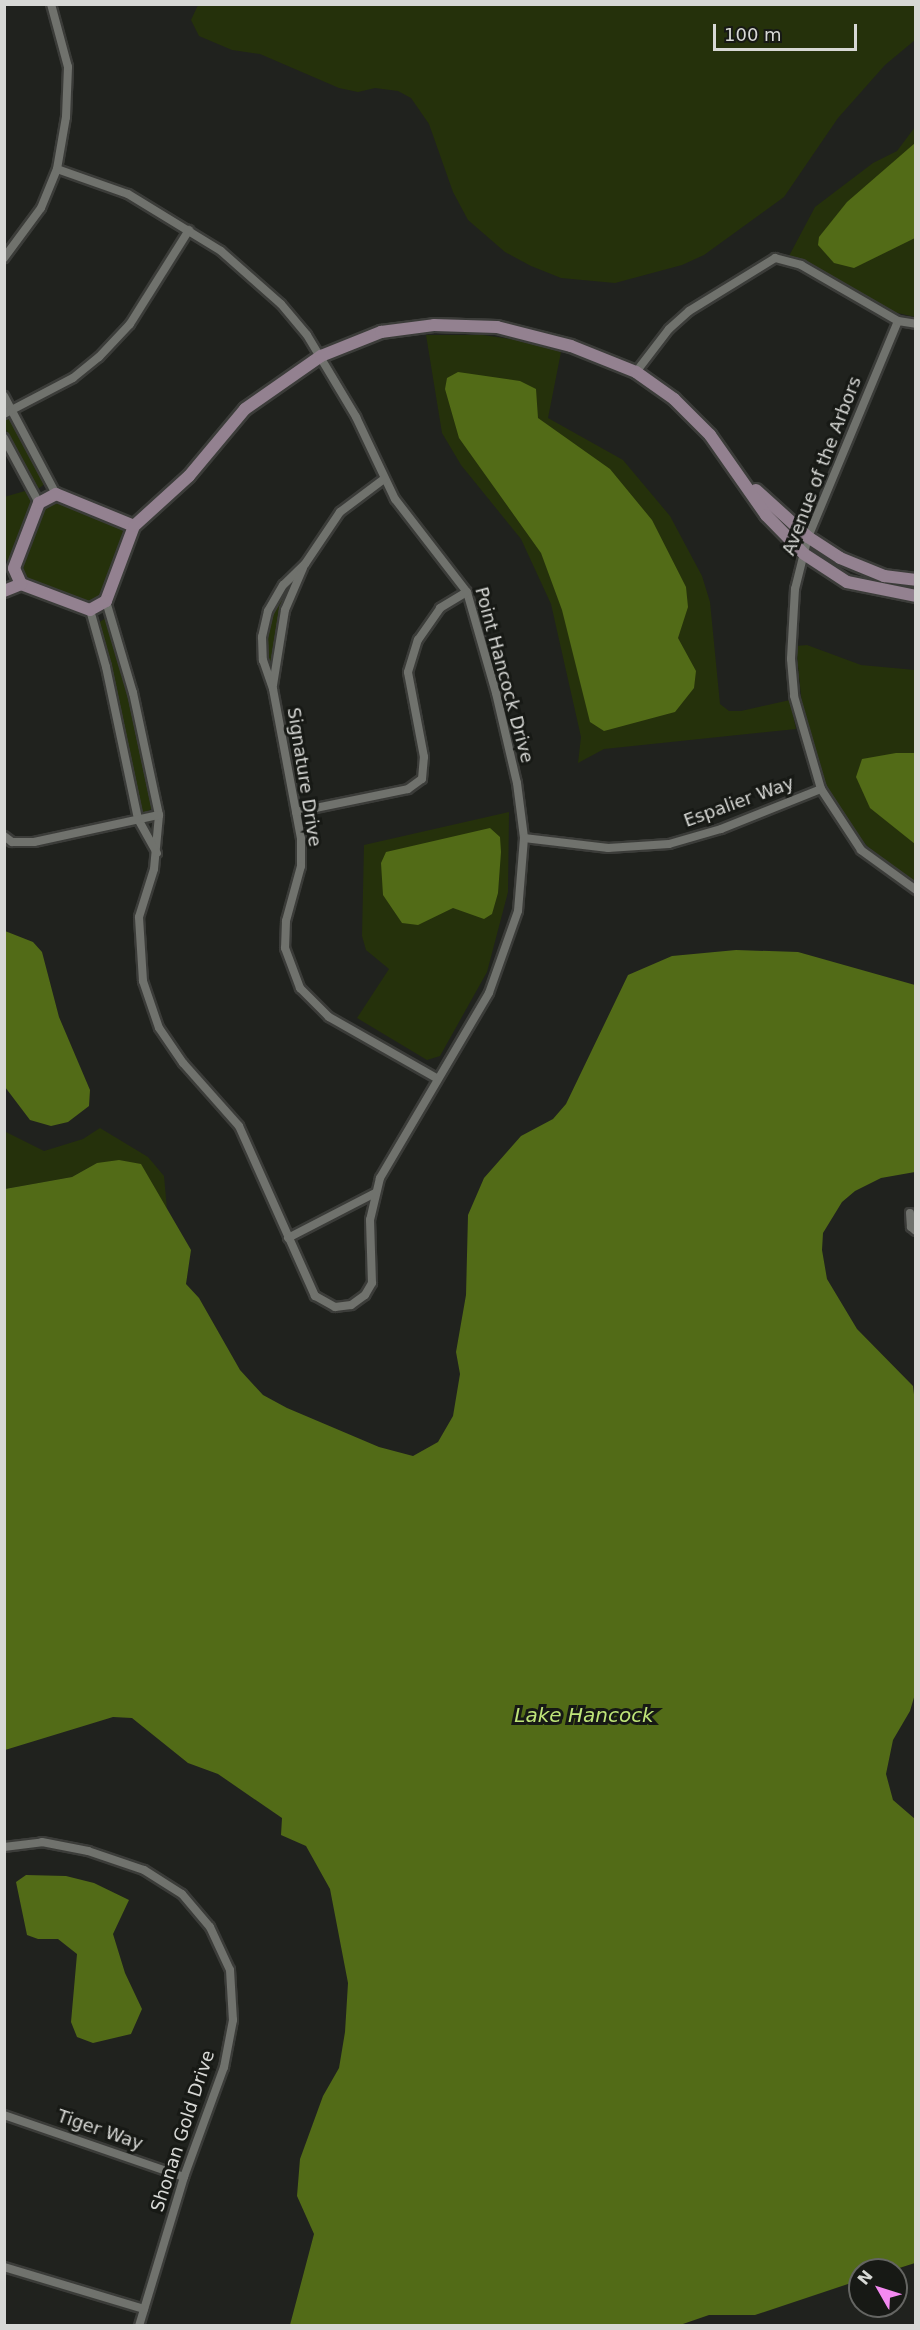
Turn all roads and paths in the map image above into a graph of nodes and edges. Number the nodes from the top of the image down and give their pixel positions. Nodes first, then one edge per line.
1 (51, 4) edge
2 (57, 169) junction
3 (189, 230) junction
4 (4, 258) edge
5 (898, 321) junction
6 (915, 324) edge
7 (321, 356) junction
8 (636, 372) junction
9 (4, 396) edge
10 (8, 412) edge
11 (4, 438) edge
12 (738, 472) junction
13 (384, 479) junction
14 (56, 494) junction
15 (39, 503) junction
16 (134, 526) junction
17 (808, 537) junction
18 (804, 554) junction
19 (304, 564) junction
20 (9, 570) edge
21 (915, 580) edge
22 (21, 584) junction
23 (4, 591) edge
24 (467, 592) junction
25 (915, 596) edge
26 (106, 601) junction
27 (90, 610) junction
28 (273, 688) junction
29 (821, 789) junction
30 (296, 812) junction
31 (159, 816) junction
32 (138, 819) junction
33 (4, 836) edge
34 (524, 838) junction
35 (157, 853) junction
36 (915, 890) edge
37 (438, 1079) junction
38 (375, 1193) junction
39 (910, 1213) dead end
40 (915, 1231) edge
41 (288, 1238) junction
42 (4, 1847) edge
43 (4, 2115) edge
44 (184, 2177) junction
45 (4, 2267) edge
46 (144, 2309) junction
47 (139, 2325) edge

1 - 2 street
2 - 3 street, Point Hancock Drive
2 - 4 street
3 - 7 street, Point Hancock Drive
3 - 10 street
5 - 6 street
5 - 8 street
5 - 17 street, Avenue of the Arbors
7 - 8 street
7 - 13 street, Point Hancock Drive
7 - 16 street
8 - 12 street
9 - 10 street
10 - 14 street
11 - 15 street
12 - 17 street
12 - 18 street
13 - 19 street, Signature Drive
13 - 24 street, Point Hancock Drive
14 - 15 street
14 - 16 street
15 - 20 street
16 - 26 street
17 - 18 street, Avenue of the Arbors
17 - 21 street
18 - 25 street
18 - 29 street, Avenue of the Arbors
19 - 28 street, Signature Drive
19 - 28 street, Signature Drive
20 - 22 street
22 - 23 street
22 - 27 street
24 - 30 street
24 - 34 street, Point Hancock Drive
26 - 27 street
26 - 31 street, Point Hancock Drive
27 - 32 street
28 - 30 street, Signature Drive
29 - 34 street, Espalier Way
29 - 36 street, Avenue of the Arbors
30 - 37 street, Signature Drive
31 - 32 street
31 - 35 street, Point Hancock Drive
32 - 33 street
32 - 35 street
34 - 37 street, Point Hancock Drive
35 - 41 street, Point Hancock Drive
37 - 38 street, Point Hancock Drive
38 - 41 street
38 - 41 street, Point Hancock Drive
39 - 40 street
42 - 44 street, Shonan Gold Drive
43 - 44 street, Tiger Way
44 - 46 street, Shonan Gold Drive
45 - 46 street
46 - 47 street, Shonan Gold Drive

